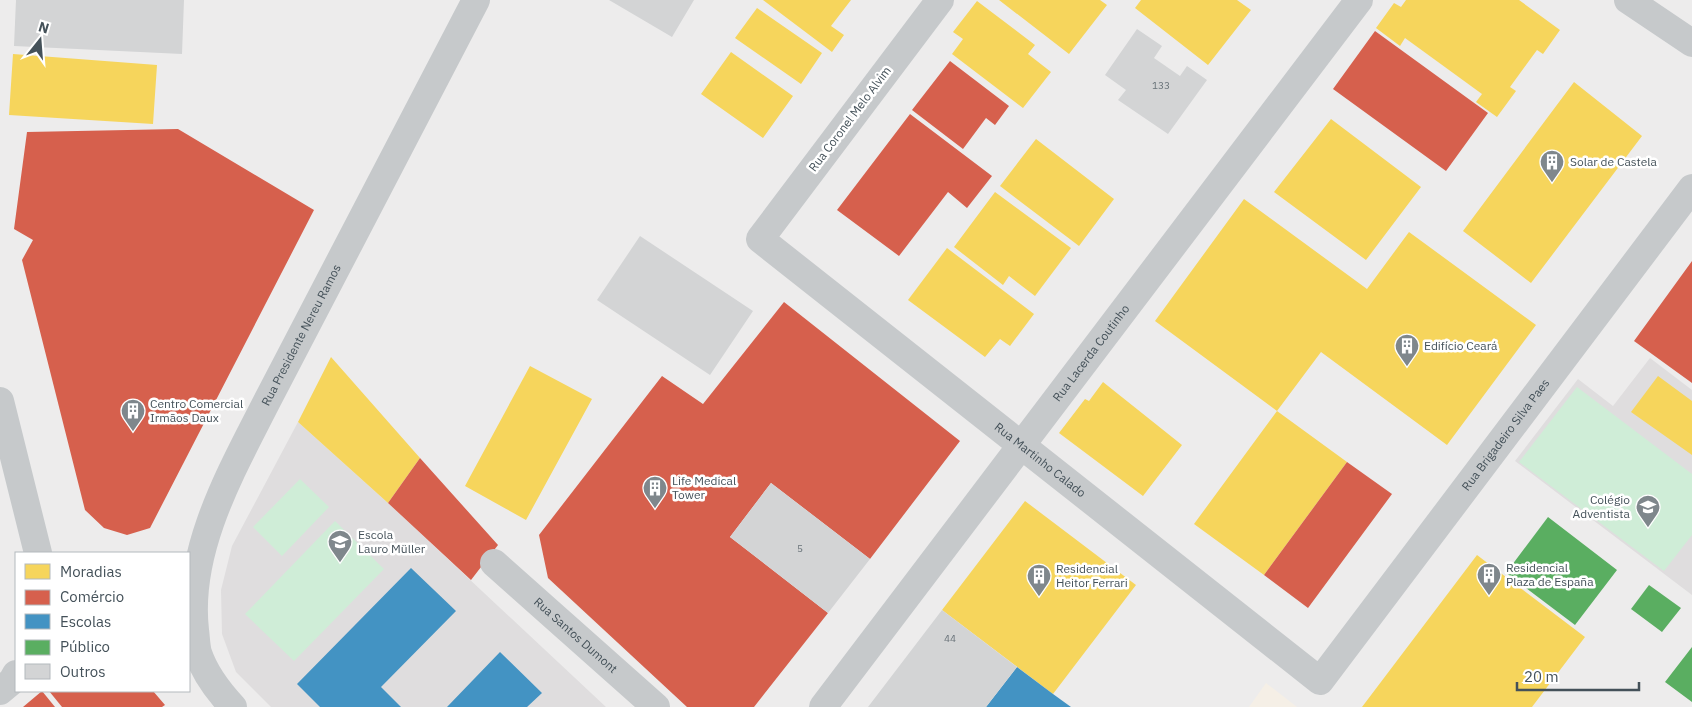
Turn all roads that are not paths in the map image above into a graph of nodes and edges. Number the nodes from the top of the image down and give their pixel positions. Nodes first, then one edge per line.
1 (476, 0) edge
2 (940, 0) edge
3 (1359, 0) edge
4 (1628, 0) edge
5 (1692, 43) edge
6 (1692, 188) edge
7 (760, 239) joint
8 (0, 401) edge
9 (1022, 446) junction
10 (38, 552) edge
11 (494, 563) dead end
12 (15, 675) edge
13 (1320, 681) joint
14 (0, 691) edge
15 (233, 707) edge
16 (656, 707) edge
17 (823, 707) edge

1 - 15 street, Rua Presidente Nereu Ramos
2 - 7 street, Rua Coronel Melo Alvim
3 - 9 street, Rua Lacerda Coutinho
4 - 5 street
6 - 13 street, Rua Brigadeiro Silva Paes
7 - 9 street, Rua Martinho Calado
8 - 10 street
9 - 13 street, Rua Martinho Calado
9 - 17 street, Rua Lacerda Coutinho
11 - 16 street, Rua Santos Dumont
12 - 14 street

